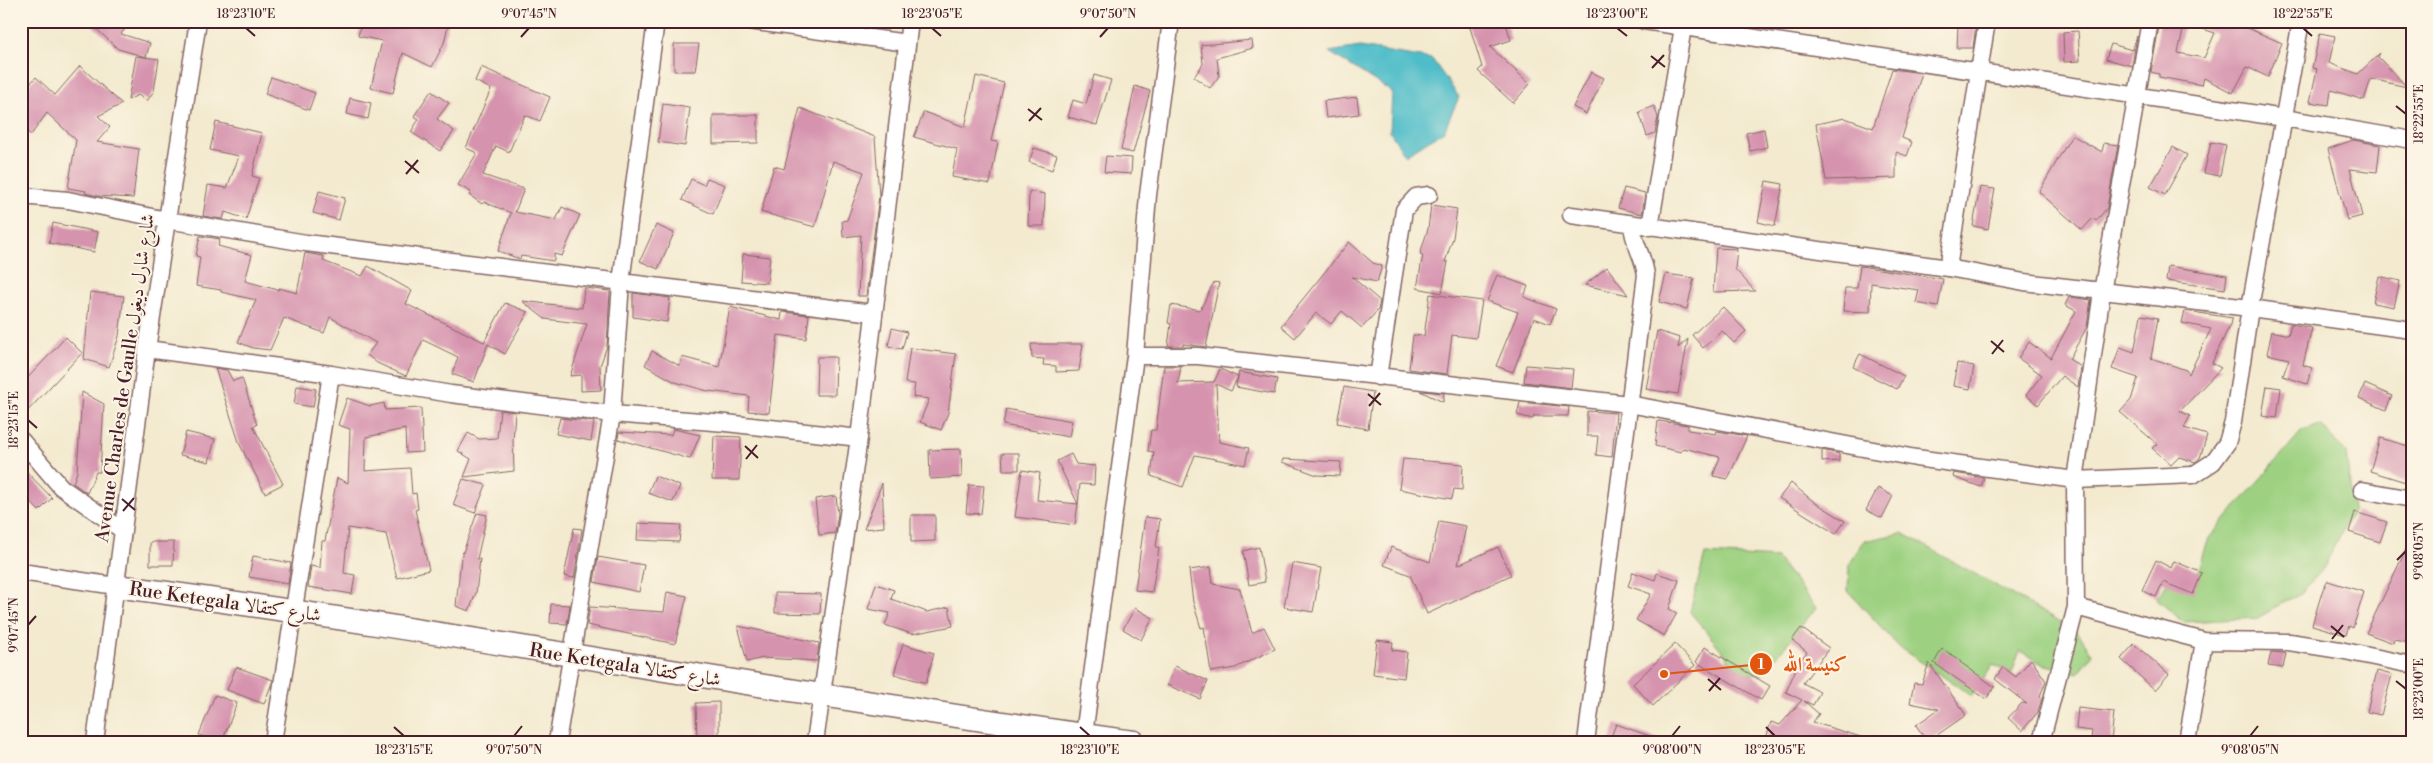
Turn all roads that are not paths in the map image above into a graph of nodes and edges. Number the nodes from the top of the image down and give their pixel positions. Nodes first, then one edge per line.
1 (198, 21) edge
2 (656, 21) edge
3 (749, 21) edge
4 (910, 21) edge
5 (1171, 21) edge
6 (1644, 21) edge
7 (1987, 21) edge
8 (2150, 21) edge
9 (2301, 21) edge
10 (1684, 24) edge
11 (907, 42) junction
12 (1978, 71) junction
13 (2136, 95) junction
14 (2284, 118) junction
15 (2412, 140) edge
16 (1429, 195) dead end
17 (21, 196) edge
18 (1571, 215) dead end
19 (168, 220) junction
20 (1632, 225) junction
21 (1650, 227) junction
22 (1948, 268) junction
23 (620, 282) junction
24 (2102, 292) junction
25 (2250, 308) junction
26 (873, 313) junction
27 (2412, 330) edge
28 (147, 349) junction
29 (1135, 356) junction
30 (331, 374) junction
31 (1378, 377) junction
32 (1629, 404) junction
33 (612, 414) junction
34 (859, 438) junction
35 (21, 440) edge
36 (2075, 480) junction
37 (2362, 490) dead end
38 (2412, 499) edge
39 (122, 530) junction
40 (21, 572) edge
41 (116, 586) junction
42 (2076, 608) junction
43 (293, 610) junction
44 (2204, 641) junction
45 (570, 656) junction
46 (2412, 665) edge
47 (821, 697) junction
48 (1083, 738) edge
49 (95, 742) edge
50 (273, 742) edge
51 (557, 742) edge
52 (815, 742) edge
53 (1134, 742) edge
54 (1586, 742) edge
55 (2041, 742) edge
56 (2187, 742) edge

1 - 19 street, Avenue Charles de Gaulle شارع شارل ديغول
2 - 23 street
3 - 11 street
4 - 11 street
5 - 29 street
6 - 10 street
7 - 12 street
8 - 13 street
9 - 14 street
10 - 12 street
10 - 21 street
11 - 26 street
12 - 13 street
12 - 22 street
13 - 14 street
13 - 24 street
14 - 15 street
14 - 25 street
16 - 31 street
17 - 19 street
18 - 20 street
19 - 23 street
19 - 28 street, Avenue Charles de Gaulle شارع شارل ديغول
20 - 21 street
20 - 32 street
21 - 22 street
22 - 24 street
23 - 26 street
23 - 33 street
24 - 25 street
24 - 36 street
25 - 27 street
25 - 36 street
26 - 34 street
28 - 30 street
28 - 39 street, Avenue Charles de Gaulle شارع شارل ديغول
29 - 31 street
29 - 48 street
30 - 33 street
30 - 43 street
31 - 32 street
32 - 36 street
32 - 54 street
33 - 34 street
33 - 45 street
34 - 47 street
35 - 39 street
36 - 42 street
37 - 38 street
39 - 41 street, Avenue Charles de Gaulle شارع شارل ديغول
40 - 41 street
41 - 43 street, Rue Ketegala شارع كتقالا
41 - 49 street, Avenue Charles de Gaulle شارع شارل ديغول
42 - 44 street
42 - 55 street
43 - 45 street, Rue Ketegala شارع كتقالا
43 - 50 street
44 - 46 street
44 - 56 street
45 - 47 street, Rue Ketegala شارع كتقالا
45 - 51 street
47 - 48 street, Rue Ketegala شارع كتقالا
47 - 52 street
48 - 53 street, Rue Ketegala شارع كتقالا

